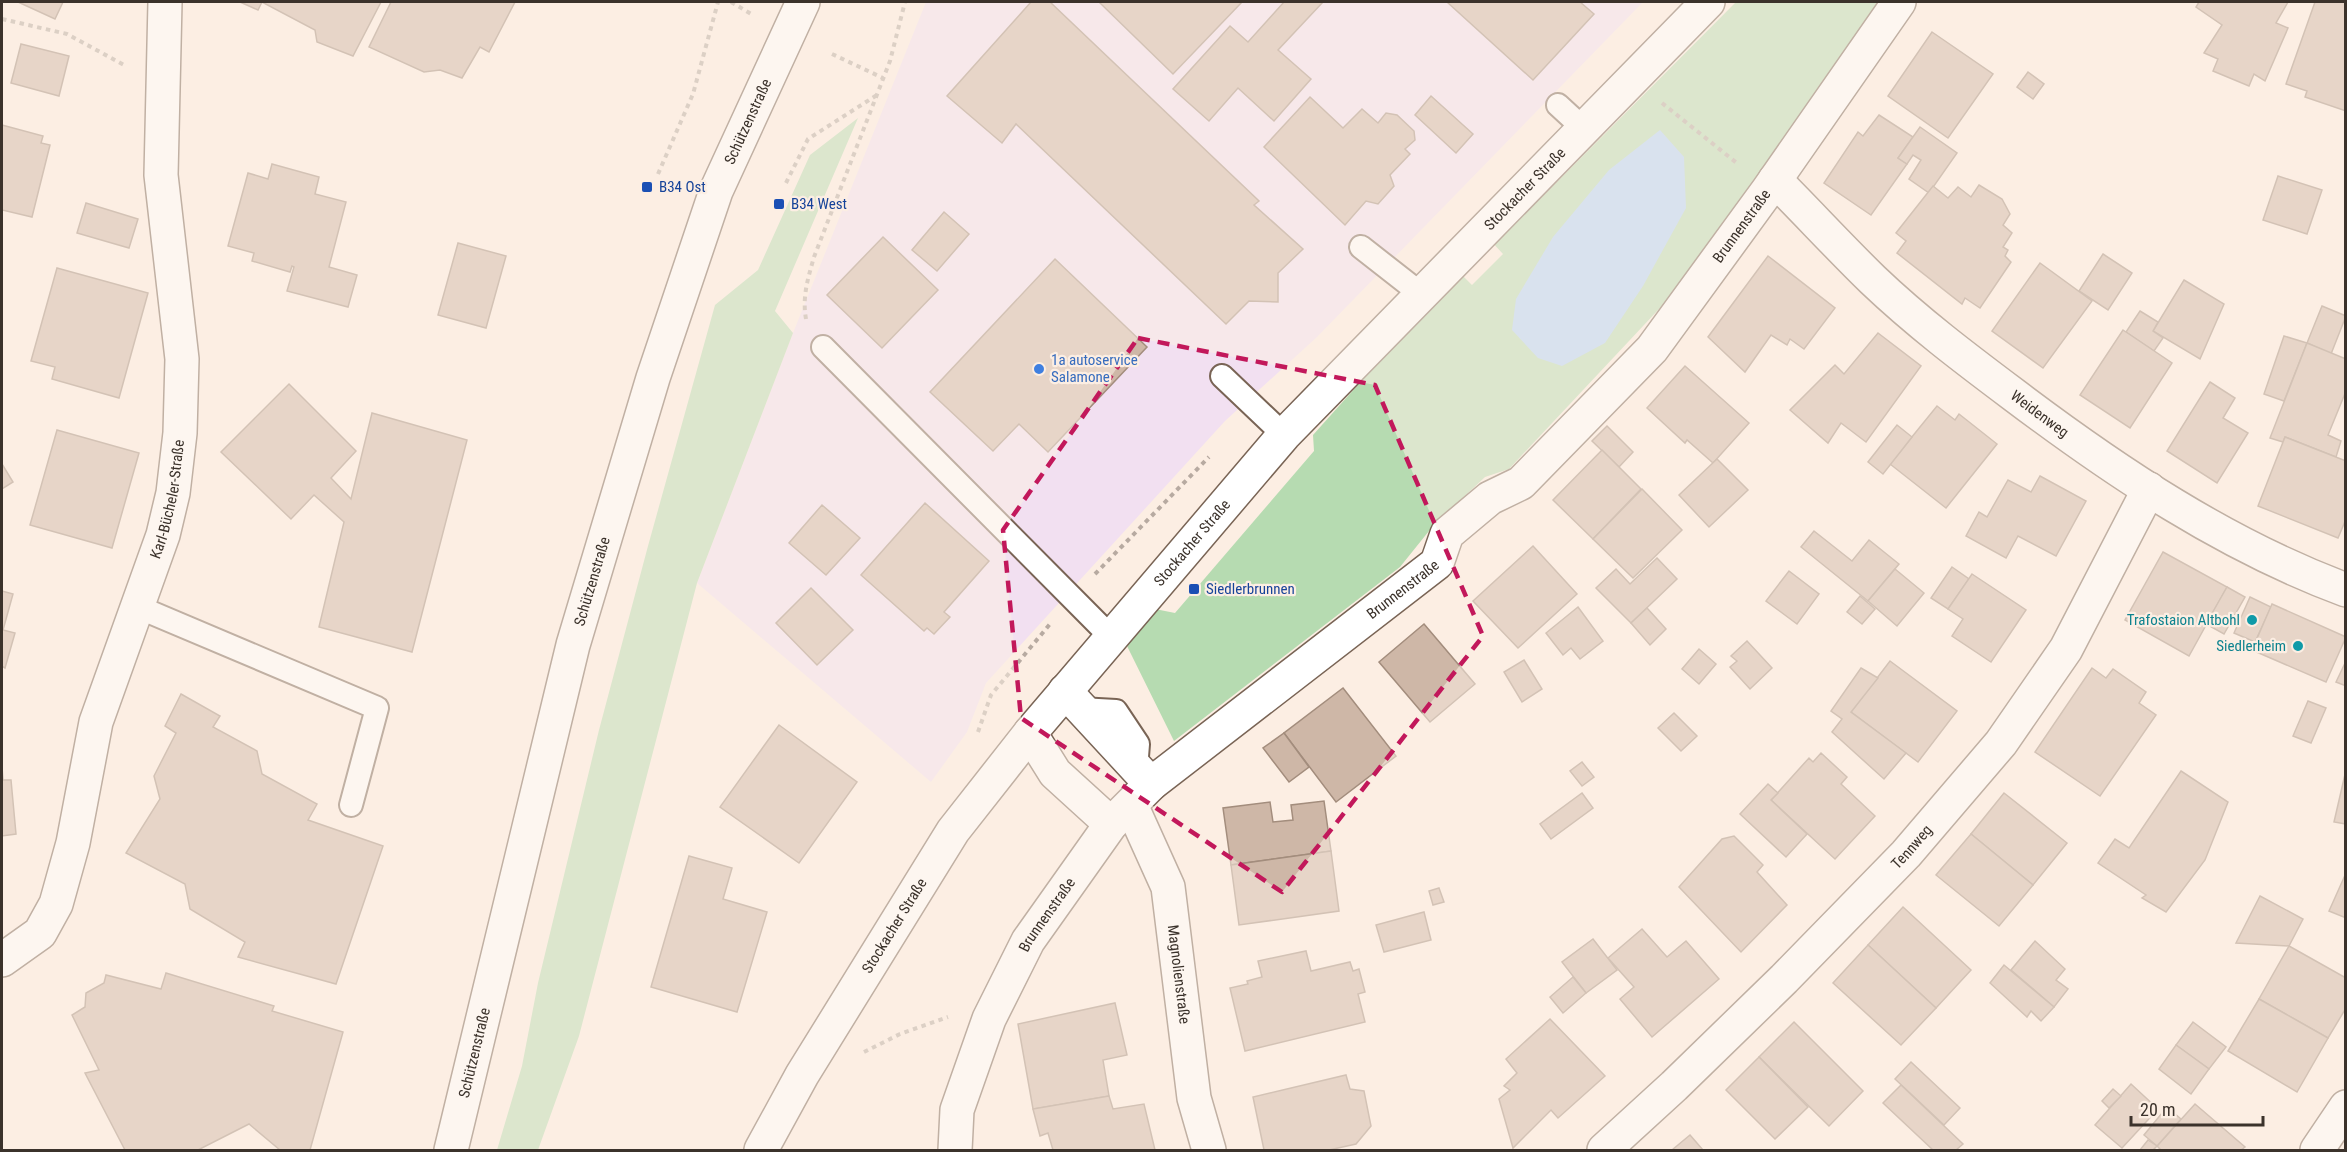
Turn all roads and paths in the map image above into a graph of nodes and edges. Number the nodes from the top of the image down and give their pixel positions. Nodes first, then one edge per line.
1 (165, 2) edge
2 (718, 2) edge
3 (731, 2) edge
4 (815, 2) edge
5 (905, 2) edge
6 (1708, 2) edge
7 (1899, 2) edge
8 (797, 16) edge
9 (759, 18) dead end
10 (2, 19) edge
11 (832, 54) dead end
12 (883, 78) junction
13 (1631, 80) junction
14 (165, 87) junction
15 (877, 95) junction
16 (1558, 105) dead end
17 (1584, 129) junction
18 (658, 174) dead end
19 (786, 183) dead end
20 (1771, 185) junction
21 (1361, 247) dead end
22 (1421, 294) junction
23 (823, 347) joint
24 (1222, 376) dead end
25 (1284, 435) junction
26 (2149, 489) junction
27 (2346, 590) edge
28 (138, 607) junction
29 (1112, 637) junction
30 (1072, 700) junction
31 (1030, 732) junction
32 (1132, 795) junction
33 (351, 806) dead end
34 (2, 960) edge
35 (989, 1019) junction
36 (860, 1054) dead end
37 (2346, 1107) edge
38 (451, 1150) edge
39 (761, 1150) edge
40 (956, 1150) edge
41 (1209, 1150) edge
42 (1604, 1150) edge
43 (2317, 1150) edge

1 - 14 street, Karl-Bücheler-Straße
2 - 18 path
3 - 9 path
4 - 8 street, Schützenstraße
5 - 12 path
6 - 13 street, Stockacher Straße
7 - 20 street, Brunnenstraße
8 - 38 street, Schützenstraße
10 - 14 path
11 - 12 path
12 - 15 path
13 - 17 street, Stockacher Straße
13 - 20 path
14 - 28 street, Karl-Bücheler-Straße
15 - 19 path
15 - 23 path
16 - 17 lane
17 - 22 street, Stockacher Straße
20 - 26 street, Weidenweg
20 - 32 street, Brunnenstraße
21 - 22 lane
22 - 25 street, Stockacher Straße
23 - 29 lane
24 - 25 lane
25 - 29 street, Stockacher Straße
26 - 27 street, Weidenweg
26 - 42 street, Tennweg
28 - 33 lane
28 - 34 street, Karl-Bücheler-Straße
29 - 30 street, Stockacher Straße
30 - 31 street, Stockacher Straße
30 - 32 street
31 - 32 street
31 - 39 street, Stockacher Straße
32 - 35 street, Brunnenstraße
32 - 41 street, Magnolienstraße
35 - 36 path
35 - 40 street, Brunnenstraße
37 - 43 street

